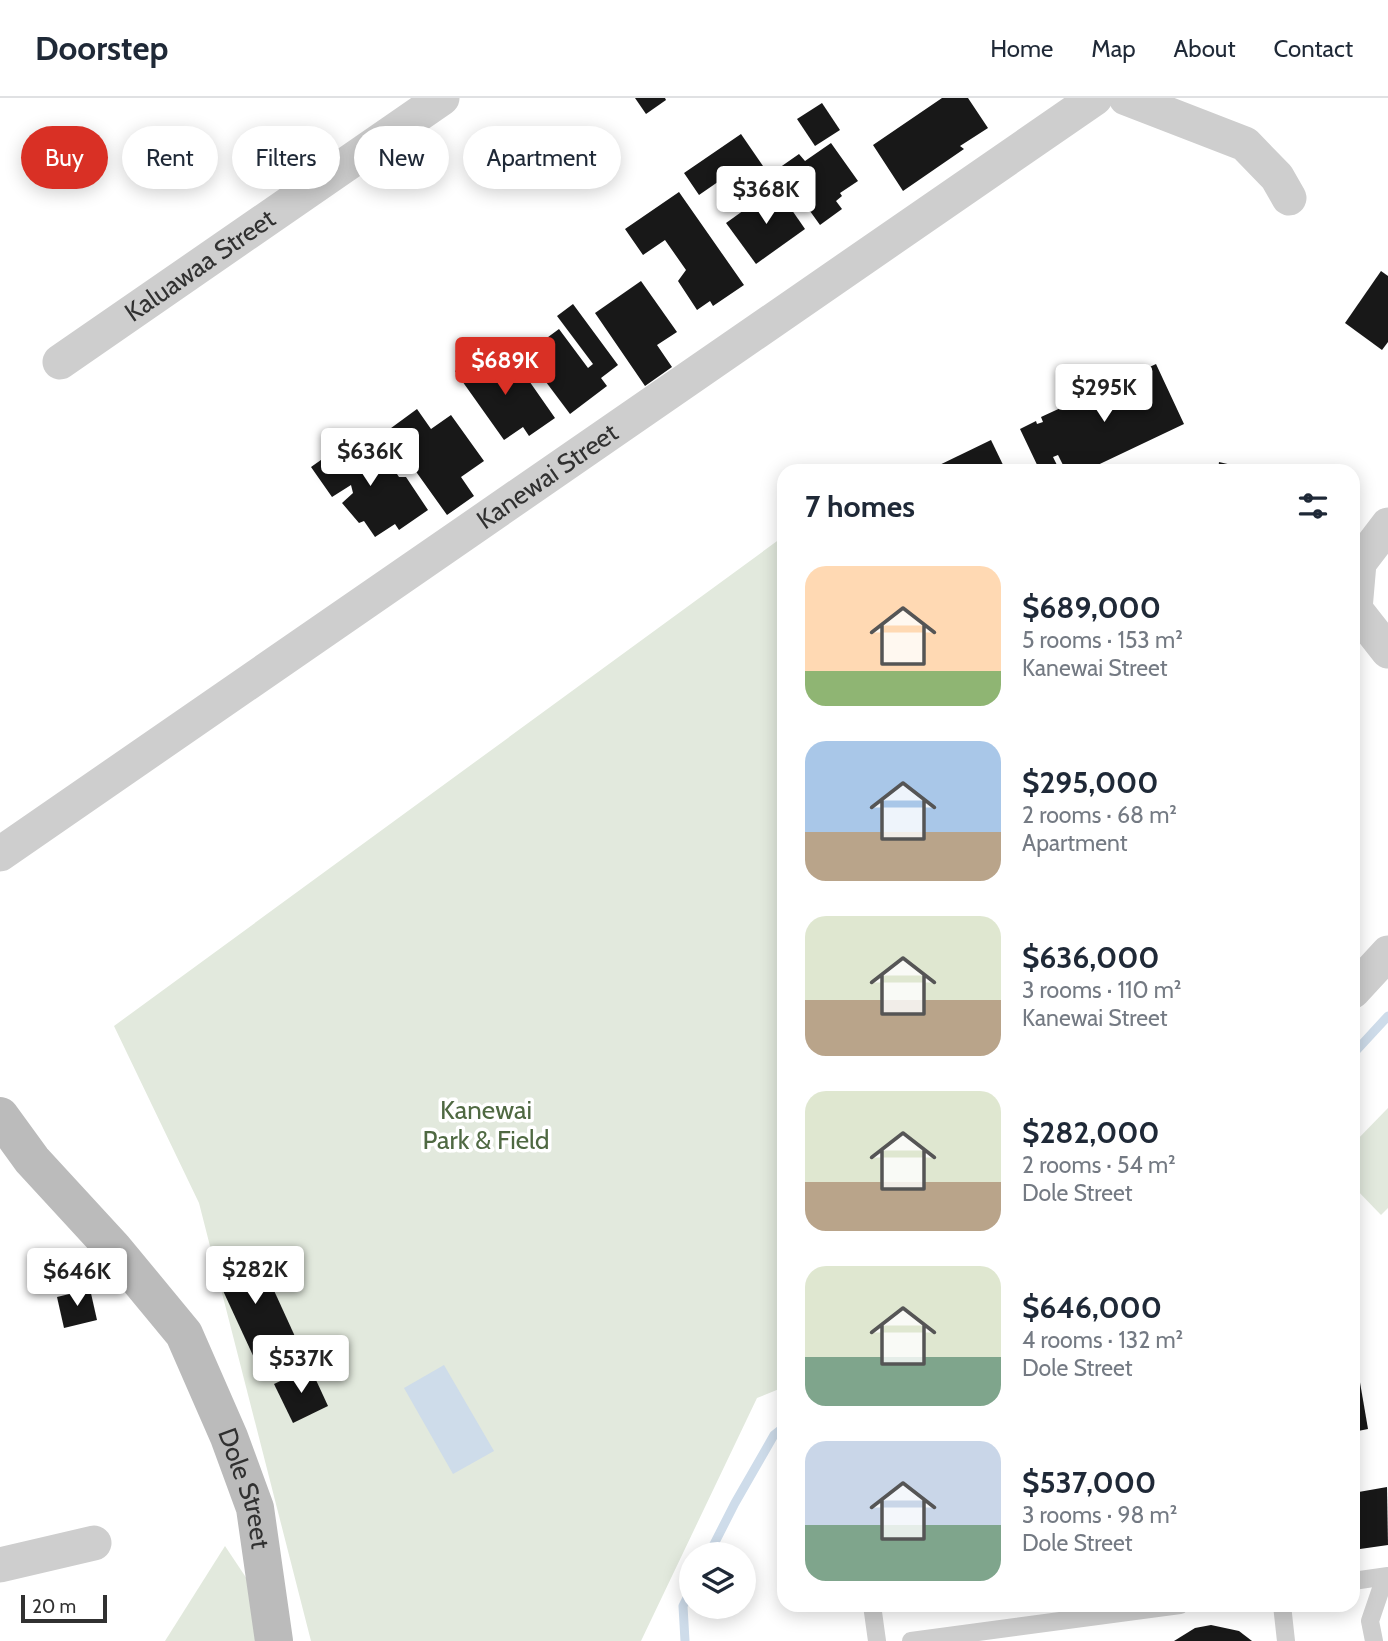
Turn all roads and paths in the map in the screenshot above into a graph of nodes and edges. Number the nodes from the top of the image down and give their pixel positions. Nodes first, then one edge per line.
1 (442, 98) edge
2 (1095, 98) edge
3 (1126, 98) edge
4 (1289, 198) dead end
5 (60, 362) dead end
6 (1388, 525) edge
7 (1360, 562) edge
8 (1360, 615) edge
9 (1388, 651) edge
10 (0, 854) edge
11 (1388, 953) edge
12 (1360, 981) edge
13 (0, 1116) edge
14 (94, 1542) dead end
15 (0, 1565) edge
16 (1387, 1577) edge
17 (1360, 1580) edge
18 (873, 1612) edge
19 (1128, 1612) edge
20 (1283, 1612) edge
21 (274, 1641) edge
22 (877, 1641) edge
23 (911, 1641) edge
24 (1286, 1641) edge
25 (1374, 1641) edge

1 - 5 street, Kaluawaa Street
2 - 10 street, Kanewai Street
3 - 4 street
6 - 7 street
8 - 9 street
11 - 12 street
13 - 21 street, Dole Street
14 - 15 street
16 - 17 lane
16 - 25 lane
18 - 22 lane
19 - 23 lane
20 - 24 lane

